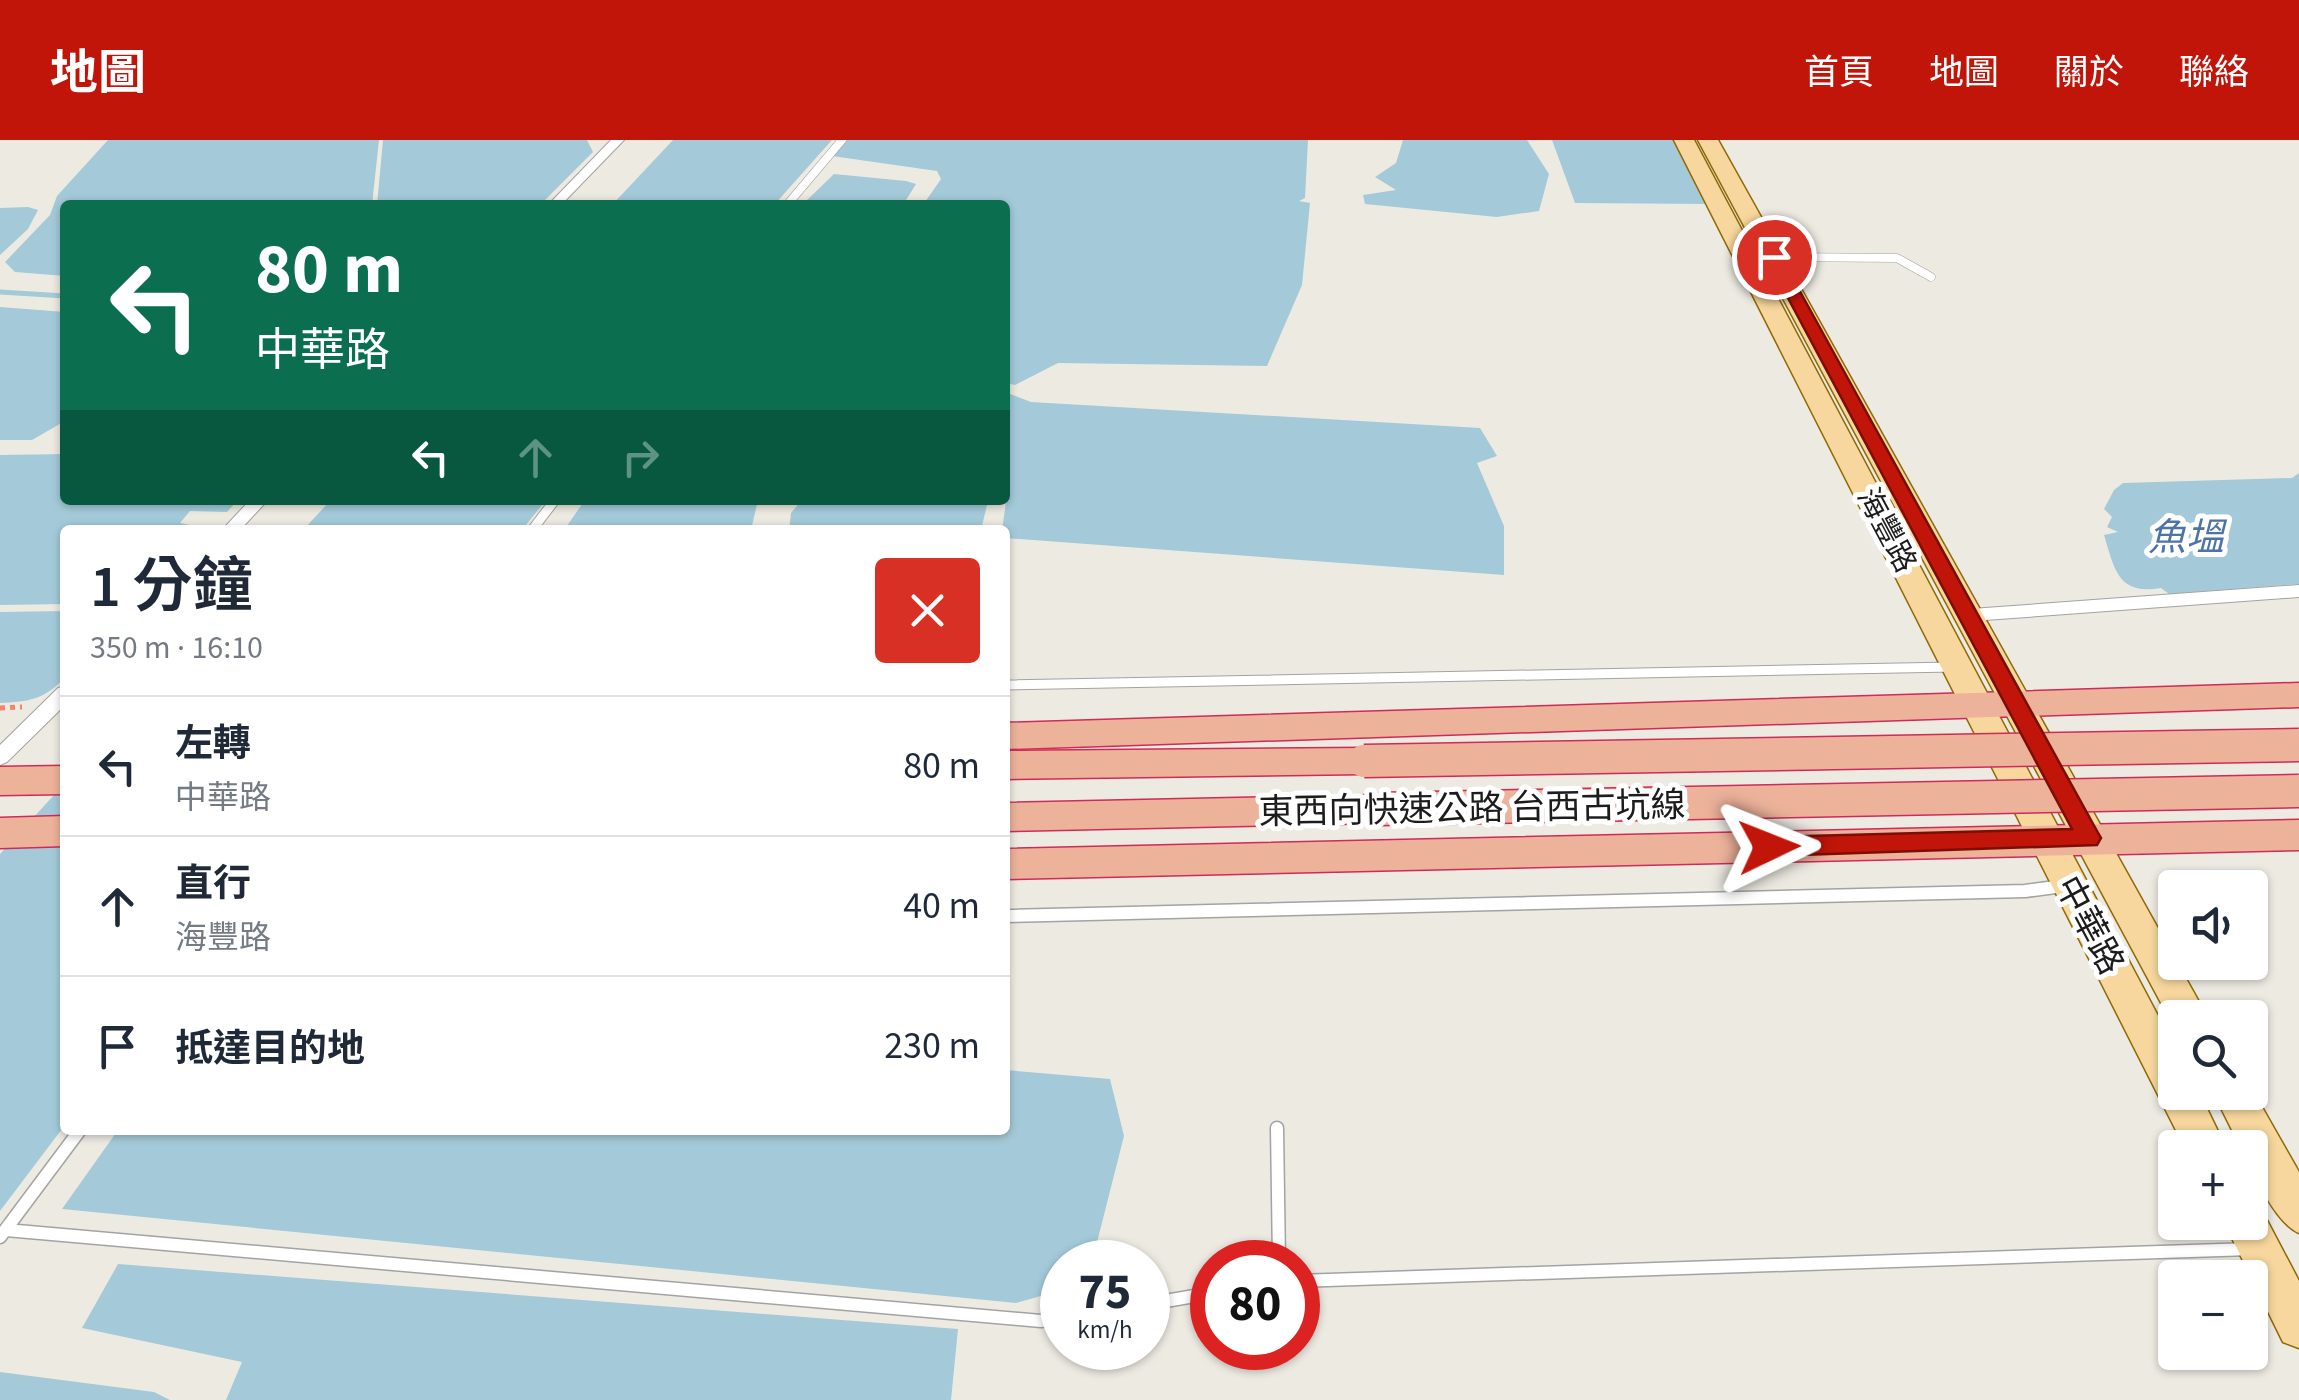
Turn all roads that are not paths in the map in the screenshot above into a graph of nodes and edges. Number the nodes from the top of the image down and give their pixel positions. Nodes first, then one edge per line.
1 (618, 140) edge
2 (842, 140) edge
3 (1684, 140) edge
4 (1708, 140) edge
5 (559, 200) edge
6 (791, 200) edge
7 (1774, 257) junction
8 (1931, 277) dead end
9 (255, 505) edge
10 (551, 505) edge
11 (235, 525) edge
12 (536, 525) edge
13 (2299, 592) edge
14 (1971, 614) junction
15 (1959, 667) junction
16 (1010, 685) edge
17 (2299, 695) edge
18 (60, 698) edge
19 (2018, 707) junction
20 (1980, 708) junction
21 (1010, 736) edge
22 (2299, 745) edge
23 (0, 757) edge
24 (1010, 765) edge
25 (60, 780) edge
26 (0, 781) edge
27 (2299, 791) edge
28 (1010, 816) edge
29 (60, 831) edge
30 (0, 833) edge
31 (2299, 836) edge
32 (2043, 838) junction
33 (2089, 838) junction
34 (1010, 864) edge
35 (2071, 885) junction
36 (1010, 916) edge
37 (2179, 1000) edge
38 (2158, 1055) edge
39 (2244, 1110) edge
40 (1277, 1128) dead end
41 (76, 1135) edge
42 (2288, 1173) edge
43 (2299, 1212) edge
44 (3, 1233) edge
45 (1279, 1240) edge
46 (2167, 1240) edge
47 (2254, 1240) edge
48 (1320, 1280) edge
49 (1040, 1322) edge
50 (2299, 1326) edge

1 - 5 street
2 - 6 lane
3 - 15 main road, 海豐路
4 - 7 main road, 海豐路
7 - 8 lane
7 - 14 main road, 海豐路
9 - 11 street
10 - 12 lane
13 - 14 street
14 - 19 main road, 海豐路
15 - 16 lane
15 - 20 main road, 海豐路
17 - 19 highway
18 - 23 street
19 - 20 highway
19 - 33 main road, 中華路
20 - 21 highway
20 - 32 main road, 中華路
22 - 24 highway, 東西向快速公路 台西古坑線, bridge
25 - 26 highway
27 - 28 highway, 東西向快速公路 台西古坑線, bridge
29 - 30 highway
31 - 33 highway
32 - 33 highway
32 - 34 highway
32 - 35 main road, 中華路
33 - 37 main road, 中華路
35 - 36 lane
35 - 38 main road, 中華路
39 - 42 main road
40 - 45 lane
41 - 44 lane
42 - 43 main road
44 - 49 lane
46 - 48 lane
47 - 50 main road

